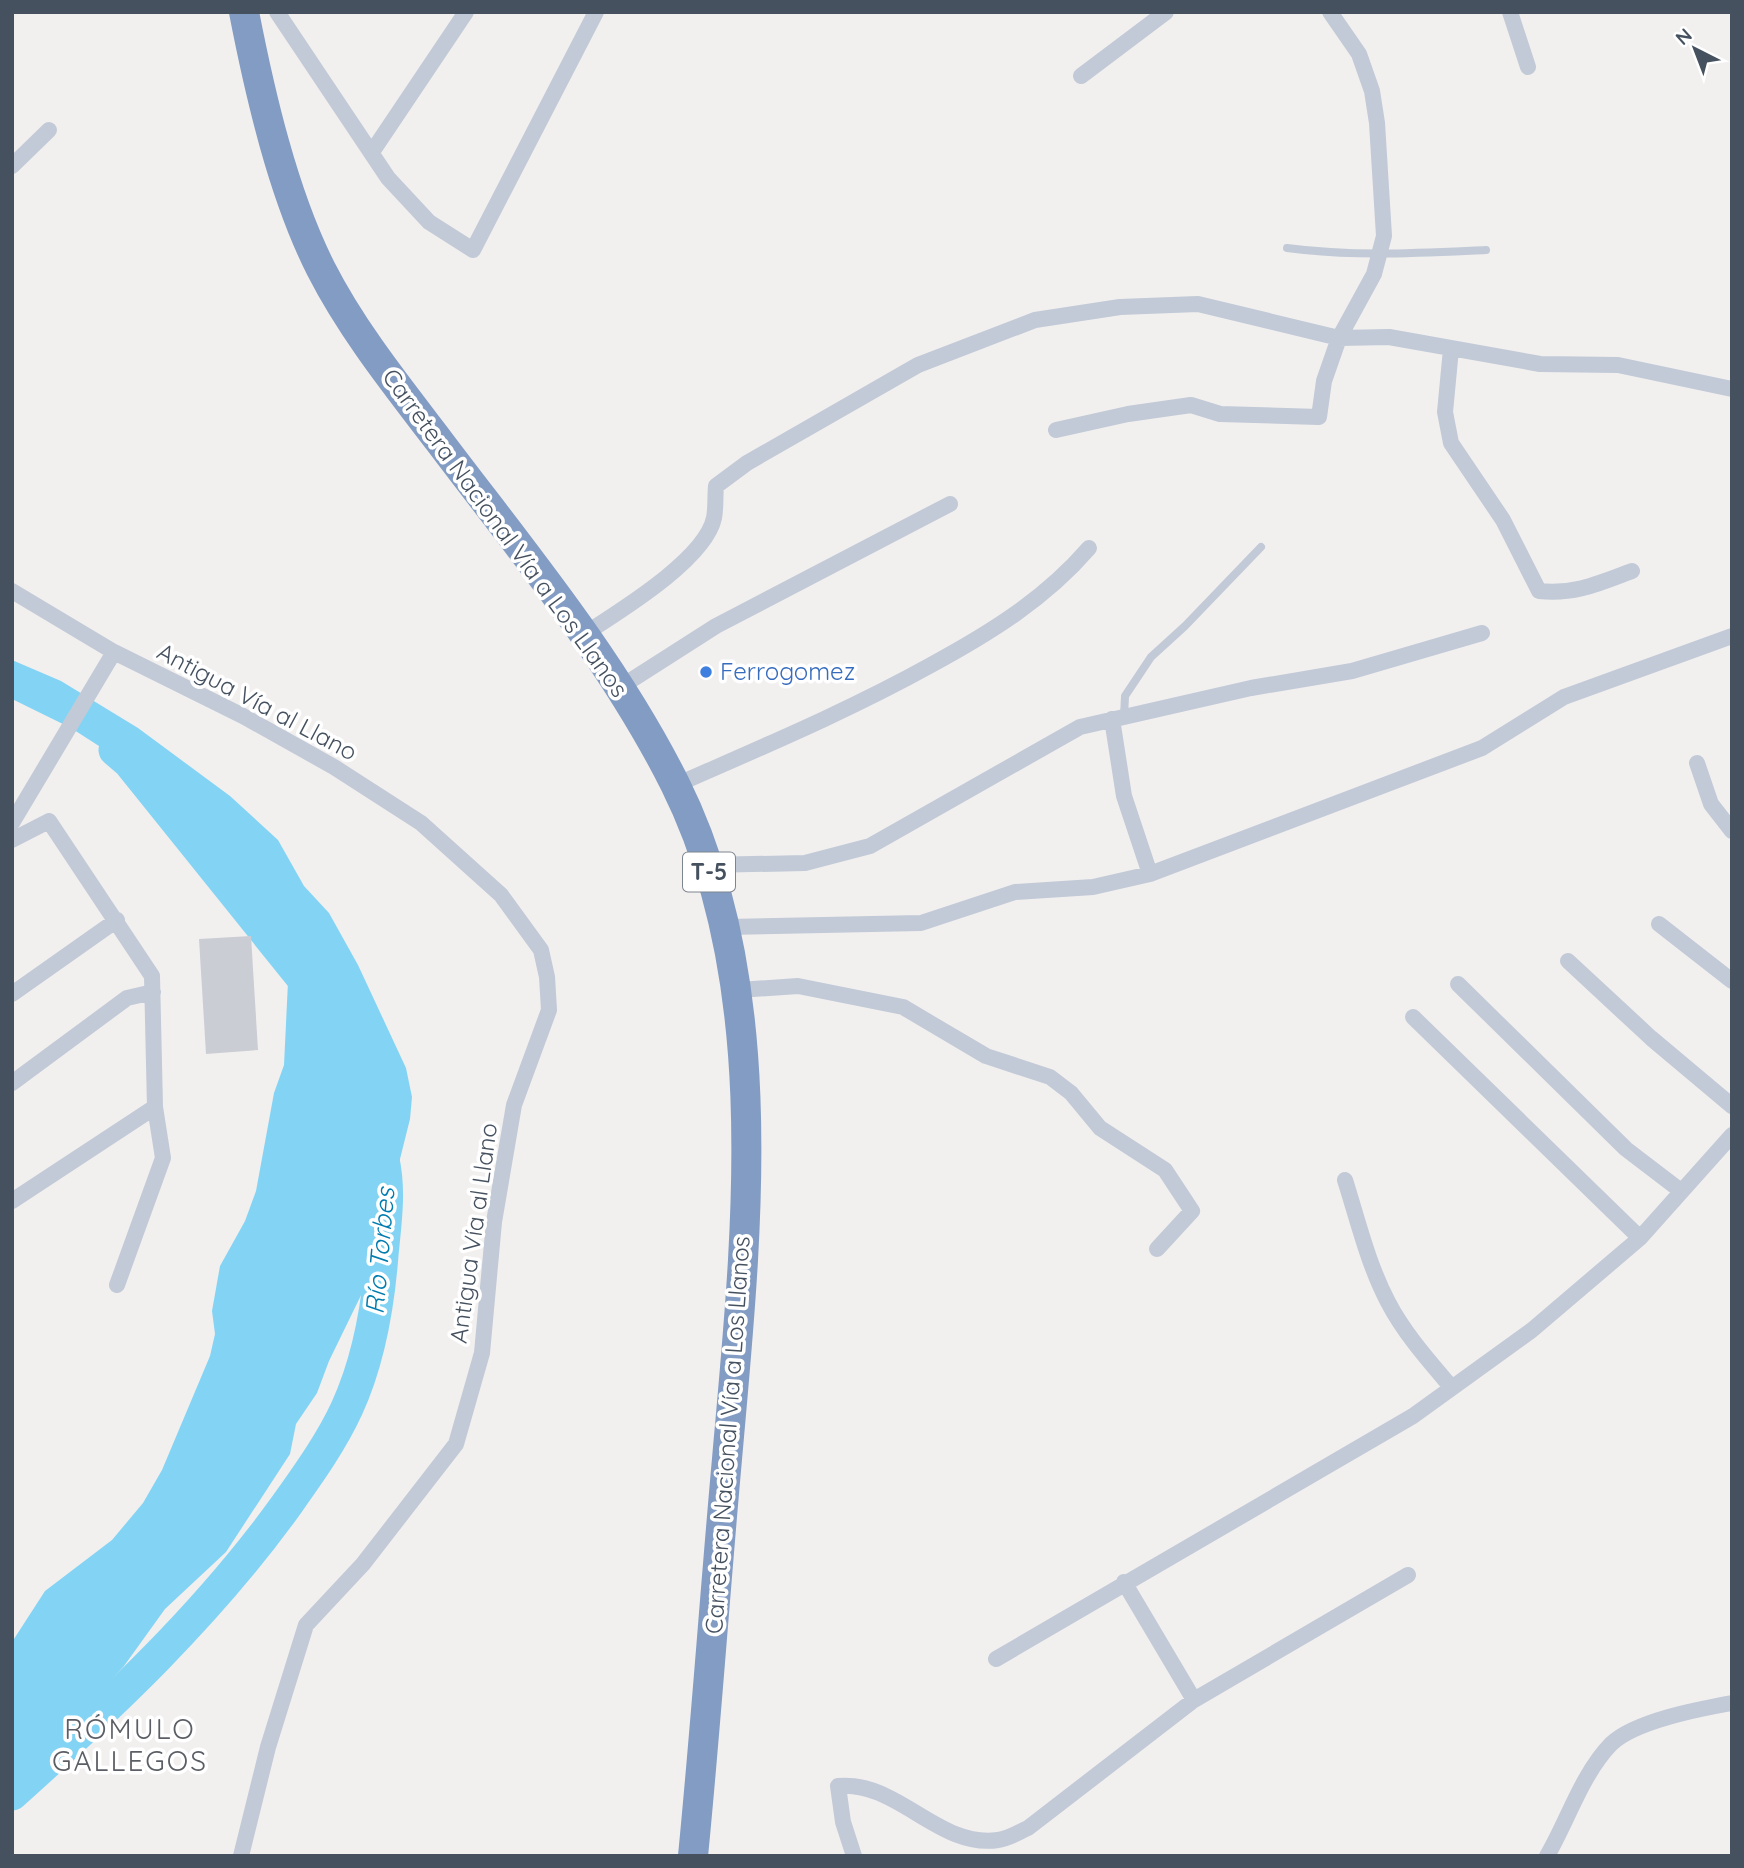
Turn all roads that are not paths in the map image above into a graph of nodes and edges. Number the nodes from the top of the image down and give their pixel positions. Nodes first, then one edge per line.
1 (244, 12) edge
2 (277, 12) edge
3 (466, 12) edge
4 (596, 12) edge
5 (1166, 12) edge
6 (1330, 12) edge
7 (1510, 12) edge
8 (1528, 67) dead end
9 (1081, 76) dead end
10 (49, 130) dead end
11 (372, 152) junction
12 (12, 166) edge
13 (1287, 248) dead end
14 (1486, 250) dead end
15 (1380, 255) junction
16 (1339, 338) junction
17 (1451, 349) junction
18 (1732, 388) edge
19 (1056, 430) dead end
20 (950, 504) dead end
21 (1261, 547) dead end
22 (1089, 548) dead end
23 (1632, 571) dead end
24 (12, 591) edge
25 (1482, 633) dead end
26 (583, 635) junction
27 (1732, 636) edge
28 (114, 652) junction
29 (619, 688) junction
30 (1118, 718) junction
31 (1697, 762) dead end
32 (676, 785) junction
33 (12, 823) edge
34 (1732, 831) edge
35 (12, 840) edge
36 (707, 866) junction
37 (1150, 874) junction
38 (117, 920) junction
39 (1659, 924) dead end
40 (727, 927) junction
41 (1568, 961) dead end
42 (1732, 981) edge
43 (1458, 984) dead end
44 (737, 990) junction
45 (153, 992) junction
46 (12, 994) edge
47 (1413, 1017) dead end
48 (12, 1083) edge
49 (1732, 1106) edge
50 (155, 1107) junction
51 (1732, 1135) edge
52 (1345, 1180) dead end
53 (1681, 1191) junction
54 (12, 1200) edge
55 (1640, 1238) junction
56 (1157, 1249) dead end
57 (117, 1285) dead end
58 (1452, 1388) junction
59 (1408, 1575) dead end
60 (1124, 1581) junction
61 (996, 1659) dead end
62 (1194, 1700) junction
63 (1732, 1703) edge
64 (968, 1840) junction
65 (241, 1856) edge
66 (693, 1856) edge
67 (854, 1856) edge
68 (962, 1856) edge
69 (1547, 1856) edge

1 - 26 highway, Carretera Nacional Vía a Los Llanos / T-5
2 - 11 street
3 - 11 street
4 - 11 street
5 - 9 street
6 - 15 street
7 - 8 street
10 - 12 street
13 - 15 lane
14 - 15 lane
15 - 16 street
16 - 17 street
16 - 19 street
16 - 26 street
17 - 18 street
17 - 23 street
20 - 29 street
21 - 30 lane
22 - 32 street
24 - 28 street, Antigua Vía al Llano
25 - 30 street
26 - 29 highway, Carretera Nacional Vía a Los Llanos / T-5
27 - 37 street
28 - 33 street
28 - 65 street, Antigua Vía al Llano
29 - 32 highway, Carretera Nacional Vía a Los Llanos / T-5
30 - 36 street
30 - 37 street
31 - 34 street
32 - 36 highway, Carretera Nacional Vía a Los Llanos / T-5
35 - 38 street
36 - 40 highway, Carretera Nacional Vía a Los Llanos / T-5
37 - 40 street
38 - 45 street
38 - 46 street
39 - 42 street
40 - 44 highway, Carretera Nacional Vía a Los Llanos / T-5
41 - 49 street
43 - 53 street
44 - 56 street
44 - 66 highway, Carretera Nacional Vía a Los Llanos / T-5
45 - 48 street
45 - 50 street
47 - 55 street
50 - 54 street
50 - 57 street
51 - 53 street
52 - 58 street
53 - 55 street
55 - 58 street
58 - 60 street
59 - 62 street
60 - 61 street
60 - 62 street
62 - 64 street
63 - 69 street
64 - 67 street
64 - 68 street

